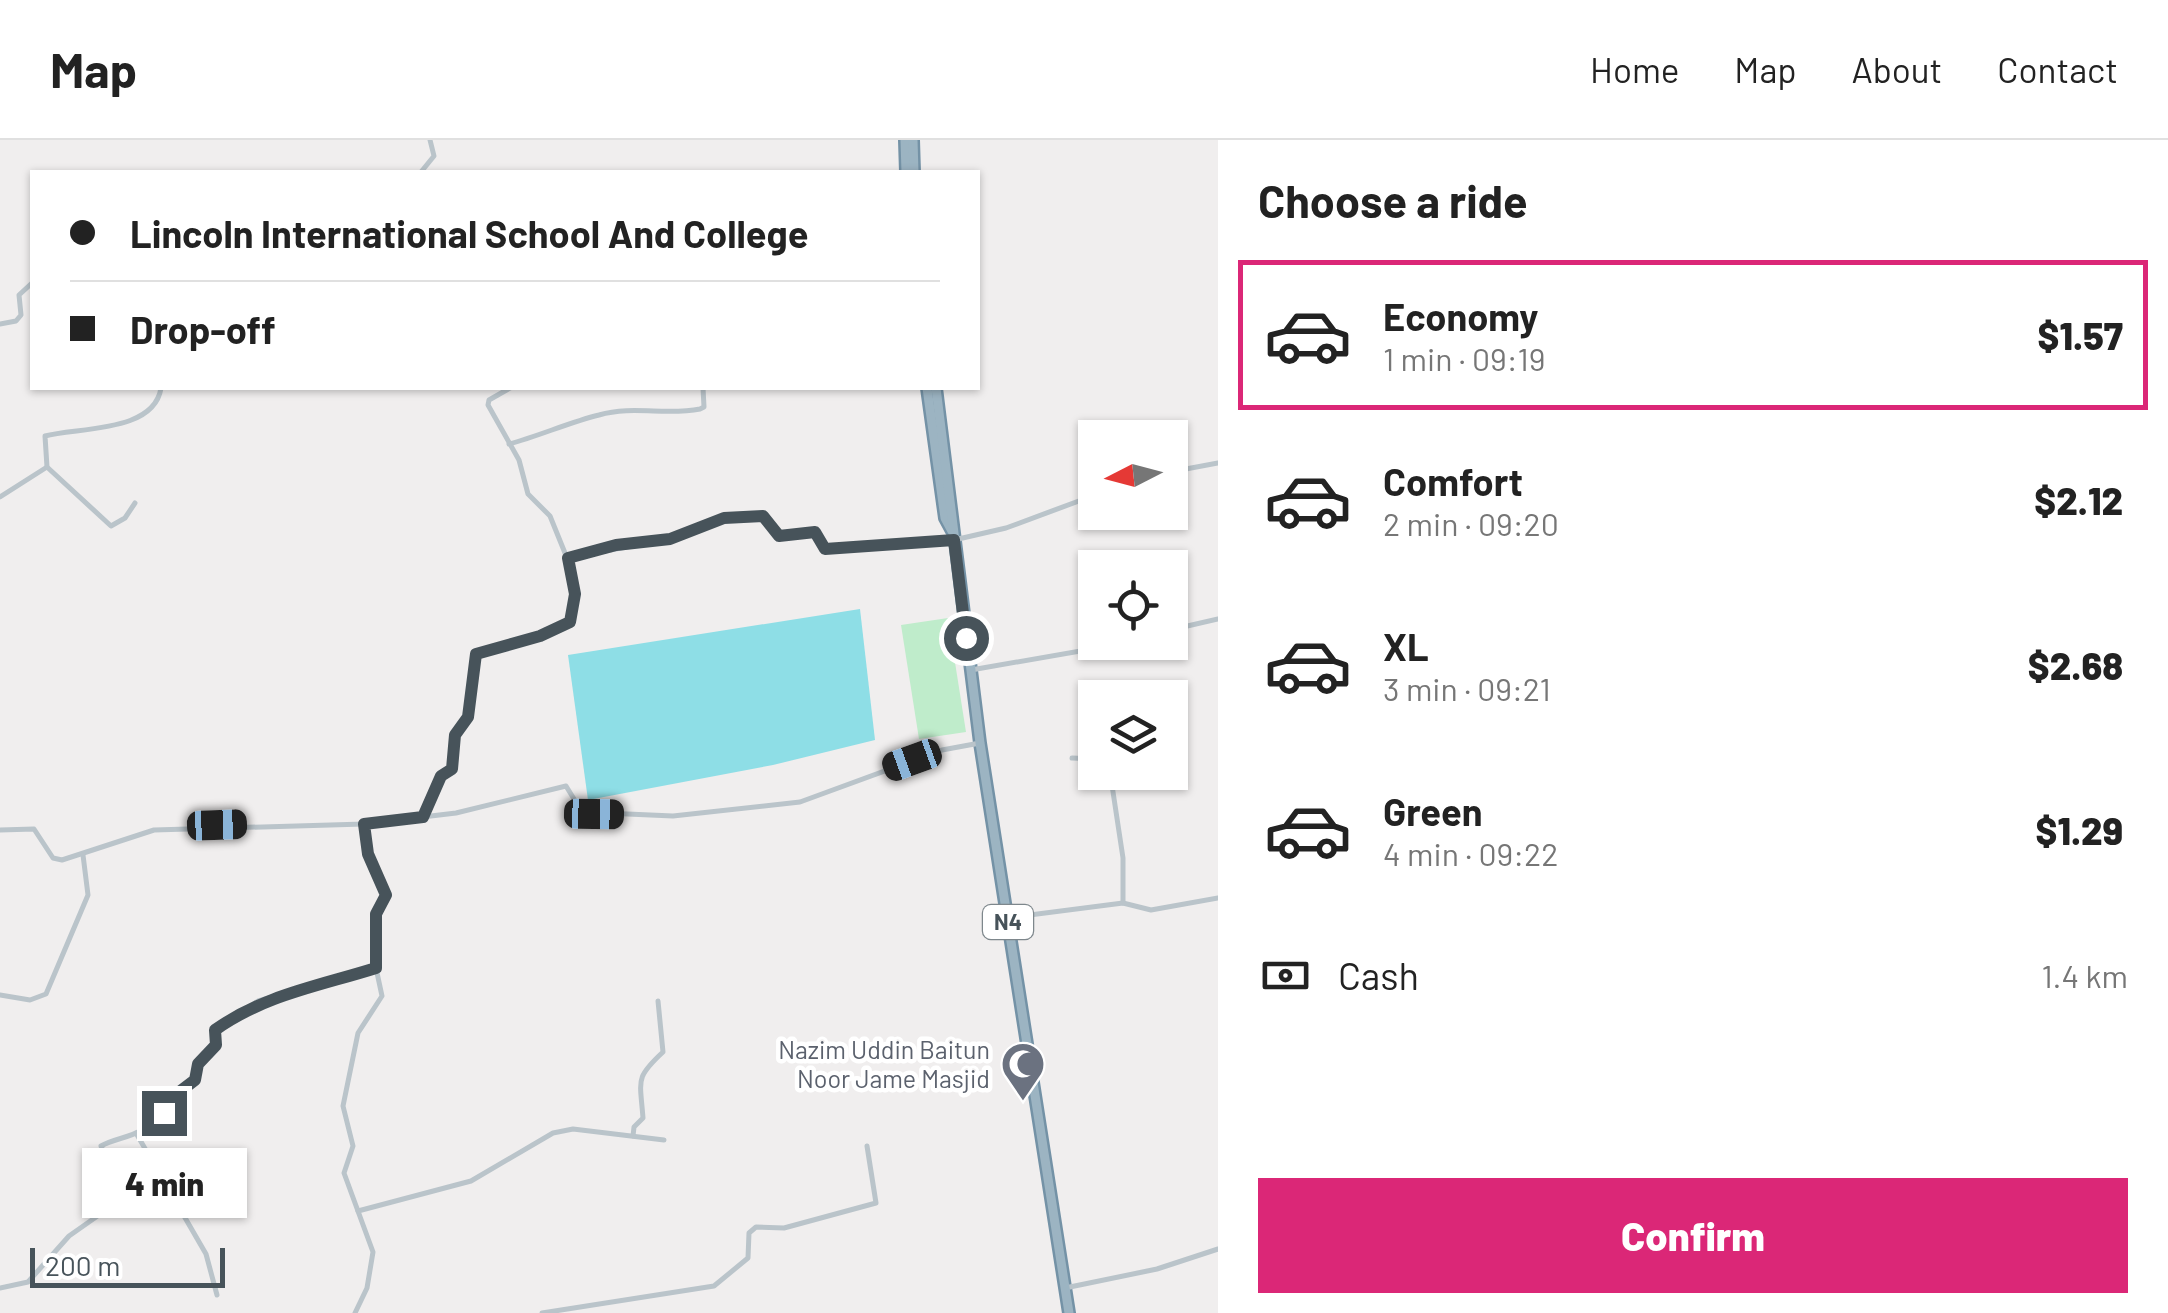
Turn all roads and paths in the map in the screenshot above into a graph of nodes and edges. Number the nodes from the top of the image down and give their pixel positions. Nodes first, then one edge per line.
1 (430, 140) edge
2 (905, 140) edge
3 (913, 140) edge
4 (423, 170) edge
5 (906, 170) edge
6 (914, 170) edge
7 (30, 285) edge
8 (0, 324) edge
9 (161, 390) edge
10 (506, 390) edge
11 (703, 390) edge
12 (927, 390) edge
13 (936, 390) edge
14 (509, 444) junction
15 (1218, 463) edge
16 (47, 466) junction
17 (1188, 469) edge
18 (0, 498) edge
19 (1078, 501) edge
20 (135, 503) dead end
21 (953, 536) junction
22 (568, 558) junction
23 (1218, 620) edge
24 (1188, 626) edge
25 (1078, 651) edge
26 (970, 670) junction
27 (980, 743) junction
28 (1072, 758) dead end
29 (1078, 758) edge
30 (1113, 790) edge
31 (423, 817) junction
32 (364, 824) junction
33 (0, 830) edge
34 (84, 855) junction
35 (1218, 898) edge
36 (1123, 903) junction
37 (1008, 918) junction
38 (376, 968) junction
39 (0, 995) edge
40 (658, 1001) dead end
41 (136, 1133) junction
42 (633, 1136) junction
43 (664, 1140) dead end
44 (867, 1146) dead end
45 (358, 1211) junction
46 (1218, 1249) edge
47 (0, 1288) edge
48 (1065, 1288) junction
49 (217, 1294) dead end
50 (355, 1313) edge
51 (542, 1313) edge
52 (1069, 1313) edge

1 - 4 street
2 - 5 highway
3 - 6 highway
7 - 8 street
9 - 16 street
10 - 14 street
11 - 14 street
12 - 21 highway, N4
13 - 21 highway, N4
14 - 22 street
15 - 17 street
16 - 18 street
16 - 20 street
19 - 21 street
21 - 22 street
21 - 26 highway, N4
22 - 31 street
23 - 24 street
25 - 26 street
26 - 27 highway, N4
27 - 31 street
27 - 37 highway, N4
28 - 29 street
30 - 36 street
31 - 32 street
32 - 34 street
32 - 38 street
33 - 34 street
34 - 39 street
35 - 36 street
36 - 37 street
37 - 48 highway, N4
38 - 41 street
38 - 45 street
40 - 42 street
41 - 47 street
41 - 49 street
42 - 43 street
42 - 45 street
44 - 51 street
45 - 50 street
46 - 48 street
48 - 52 highway, N4

